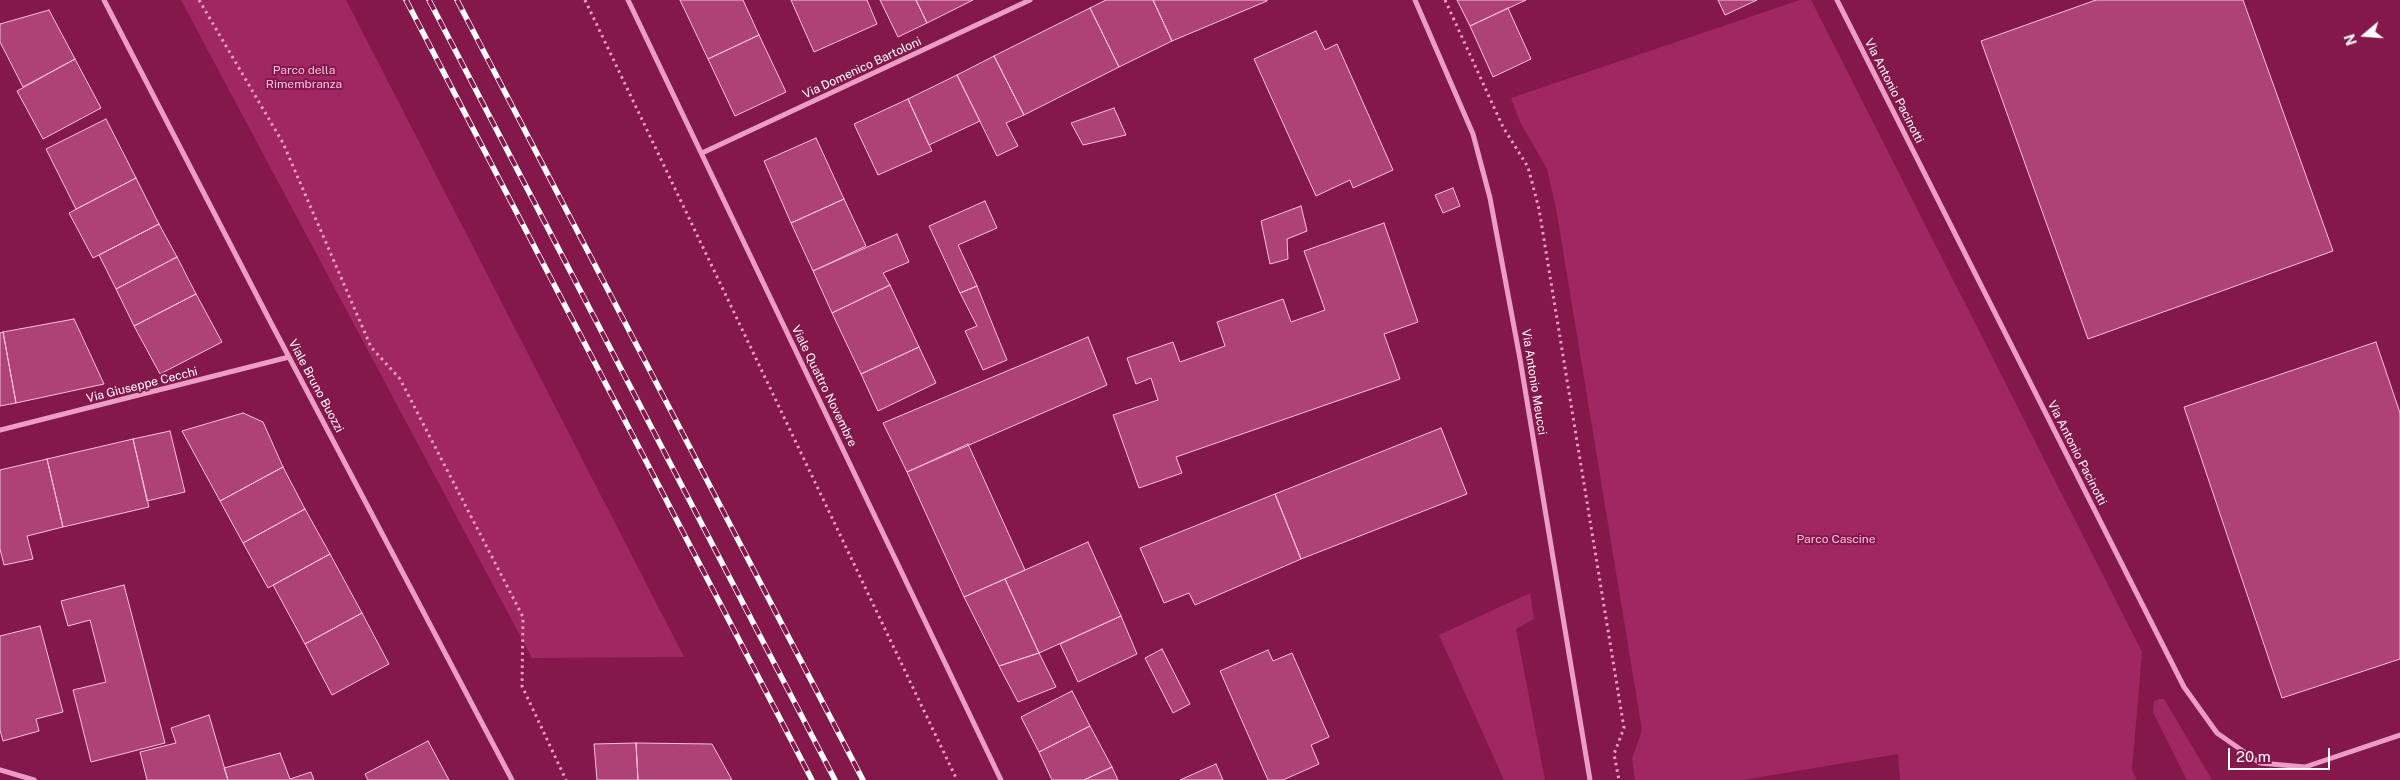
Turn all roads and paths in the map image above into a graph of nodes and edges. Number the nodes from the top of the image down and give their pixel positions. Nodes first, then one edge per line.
1 (104, 0) edge
2 (199, 0) edge
3 (584, 0) edge
4 (628, 0) edge
5 (1030, 0) edge
6 (1415, 0) edge
7 (1445, 0) edge
8 (1837, 0) edge
9 (702, 153) junction
10 (289, 357) junction
11 (0, 430) edge
12 (2400, 735) edge
13 (0, 770) edge
14 (34, 780) edge
15 (512, 780) edge
16 (566, 780) edge
17 (957, 780) edge
18 (1001, 780) edge
19 (1590, 780) edge
20 (1619, 780) edge

1 - 10 street, Viale Bruno Buozzi
2 - 16 path
3 - 17 path
4 - 9 street, Viale Quattro Novembre
5 - 9 street, Via Domenico Bartoloni
6 - 19 street, Via Antonio Meucci
7 - 20 path
8 - 12 street, Via Antonio Pacinotti
9 - 18 street, Viale Quattro Novembre
10 - 11 street, Via Giuseppe Cecchi
10 - 15 street, Viale Bruno Buozzi
13 - 14 street

